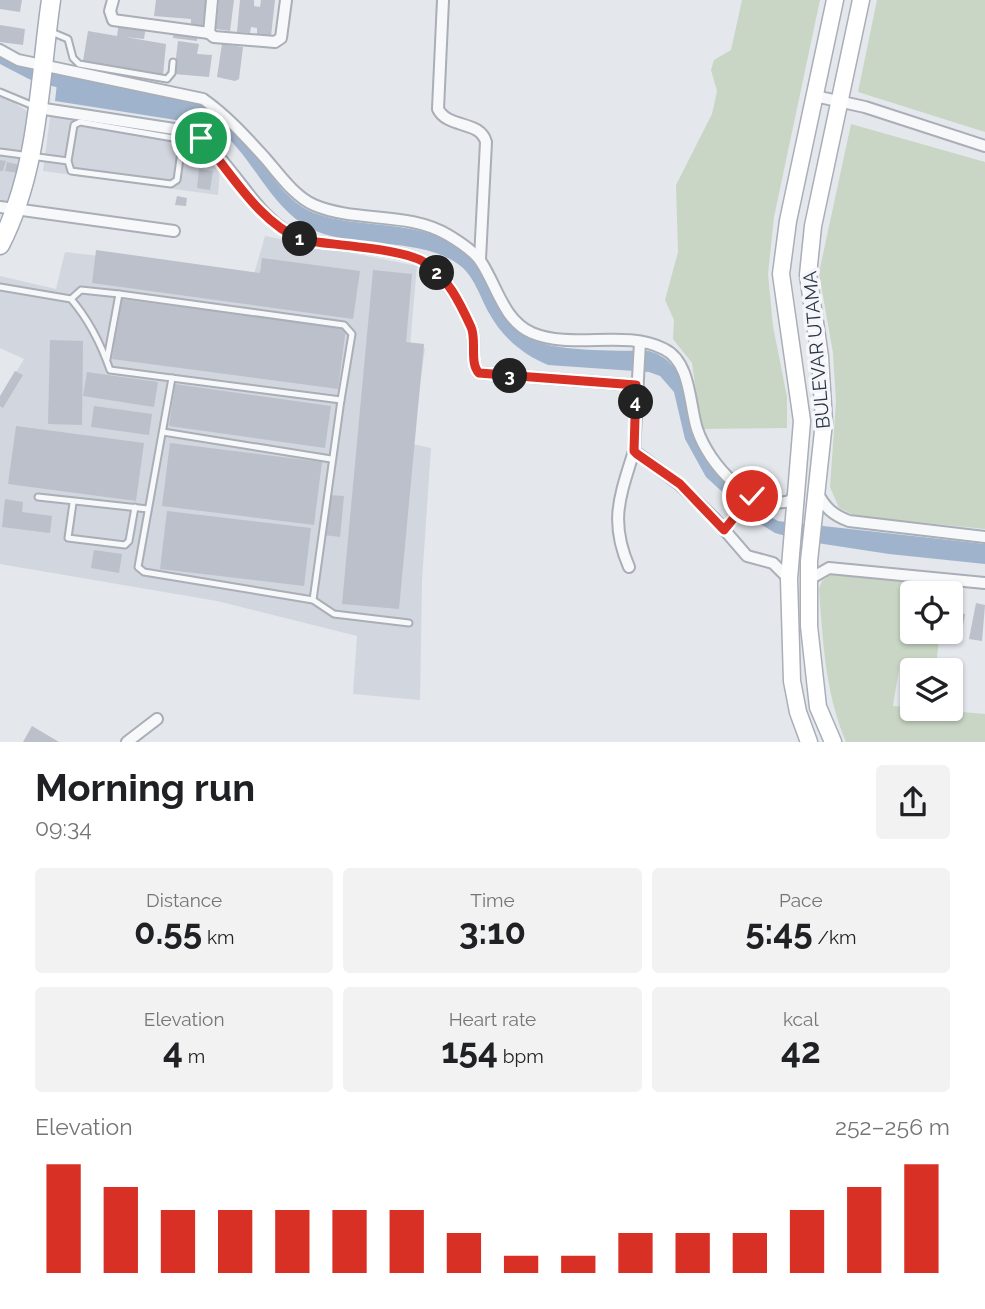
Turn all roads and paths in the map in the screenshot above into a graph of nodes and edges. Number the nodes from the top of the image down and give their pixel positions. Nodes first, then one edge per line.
1 (51, 0) edge
2 (113, 0) edge
3 (212, 0) edge
4 (286, 0) edge
5 (443, 0) edge
6 (835, 0) edge
7 (861, 0) edge
8 (47, 31) junction
9 (209, 33) junction
10 (0, 50) edge
11 (173, 62) dead end
12 (42, 67) junction
13 (0, 92) edge
14 (815, 96) junction
15 (38, 103) junction
16 (843, 103) junction
17 (985, 146) edge
18 (0, 152) edge
19 (32, 159) junction
20 (68, 161) junction
21 (9, 209) edge
22 (174, 232) dead end
23 (0, 245) edge
24 (480, 259) junction
25 (0, 287) edge
26 (119, 293) junction
27 (71, 299) junction
28 (640, 346) junction
29 (820, 357) junction
30 (107, 359) junction
31 (794, 360) junction
32 (172, 378) junction
33 (636, 385) junction
34 (341, 400) junction
35 (163, 432) junction
36 (639, 455) junction
37 (331, 459) junction
38 (797, 491) junction
39 (817, 492) junction
40 (38, 497) dead end
41 (750, 499) junction
42 (73, 503) junction
43 (135, 507) junction
44 (148, 509) junction
45 (724, 530) junction
46 (985, 537) edge
47 (629, 566) dead end
48 (789, 579) junction
49 (808, 580) junction
50 (985, 583) edge
51 (313, 600) junction
52 (410, 623) dead end
53 (818, 707) junction
54 (798, 712) junction
55 (157, 719) dead end
56 (127, 742) edge
57 (809, 742) edge
58 (833, 742) edge

1 - 8 main road
2 - 9 street
3 - 9 street
4 - 9 street
5 - 24 street
6 - 14 main road, BULEVAR UTAMA
7 - 16 main road, BULEVAR UTAMA
8 - 11 lane
8 - 12 main road
10 - 12 street
12 - 15 main road
12 - 24 street
13 - 15 lane
14 - 16 street
14 - 31 main road, BULEVAR UTAMA
15 - 19 main road
15 - 33 street
16 - 17 street
16 - 29 main road, BULEVAR UTAMA
18 - 19 lane
19 - 20 lane
19 - 21 main road
20 - 20 lane
21 - 22 street
21 - 23 main road
24 - 28 street
25 - 27 lane
26 - 27 lane
26 - 30 lane
26 - 34 lane
27 - 30 lane
28 - 33 street
28 - 41 street
29 - 31 main road
29 - 39 main road, BULEVAR UTAMA
30 - 32 lane
31 - 38 main road, BULEVAR UTAMA
32 - 34 lane
32 - 35 lane
33 - 36 street
34 - 37 lane
35 - 37 lane
35 - 44 lane
36 - 45 street
36 - 47 street
37 - 51 lane
38 - 41 street
38 - 48 main road, BULEVAR UTAMA
39 - 46 street
39 - 49 main road, BULEVAR UTAMA
40 - 42 lane
41 - 45 street
42 - 43 lane
42 - 43 lane
43 - 44 lane
44 - 51 lane
45 - 48 street
48 - 54 main road, BULEVAR UTAMA
49 - 50 street
49 - 53 main road, BULEVAR UTAMA
51 - 52 lane
53 - 54 main road
53 - 58 main road, BULEVAR UTAMA
54 - 57 main road, BULEVAR UTAMA
55 - 56 street

